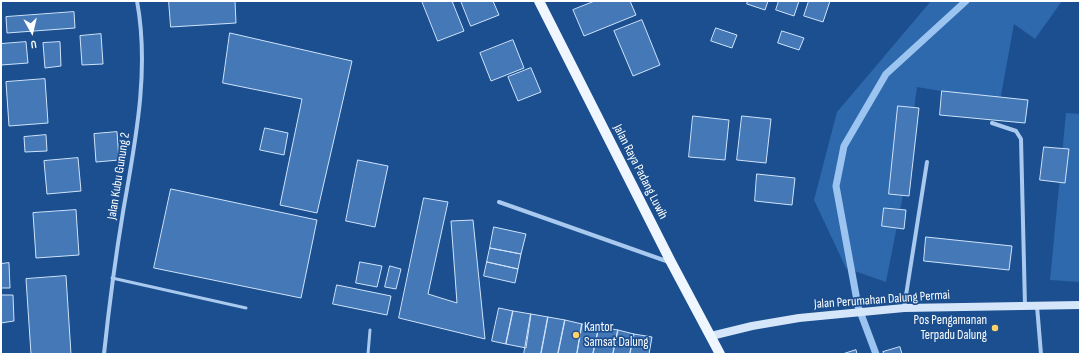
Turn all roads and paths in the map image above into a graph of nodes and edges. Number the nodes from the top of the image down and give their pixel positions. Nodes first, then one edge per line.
1 (137, 1) edge
2 (538, 1) edge
3 (992, 123) dead end
4 (926, 162) dead end
5 (499, 202) dead end
6 (671, 262) junction
7 (112, 278) junction
8 (1080, 305) edge
9 (1025, 306) junction
10 (1037, 306) junction
11 (246, 308) dead end
12 (904, 308) junction
13 (370, 330) dead end
14 (711, 336) junction
15 (104, 354) edge
16 (368, 354) edge
17 (720, 354) edge
18 (1041, 354) edge

1 - 7 street, Jalan Kubu Gunung 2
2 - 6 main road, Jalan Raya Padang Luwih
3 - 9 street
4 - 12 street
5 - 6 street
6 - 14 main road, Jalan Raya Padang Luwih
7 - 11 lane
7 - 15 street, Jalan Kubu Gunung 2
8 - 10 street, Jalan Perumahan Dalung Permai
9 - 10 street, Jalan Perumahan Dalung Permai
9 - 12 street, Jalan Perumahan Dalung Permai
10 - 18 street
12 - 14 street, Jalan Perumahan Dalung Permai
13 - 16 lane
14 - 17 main road, Jalan Raya Padang Luwih

